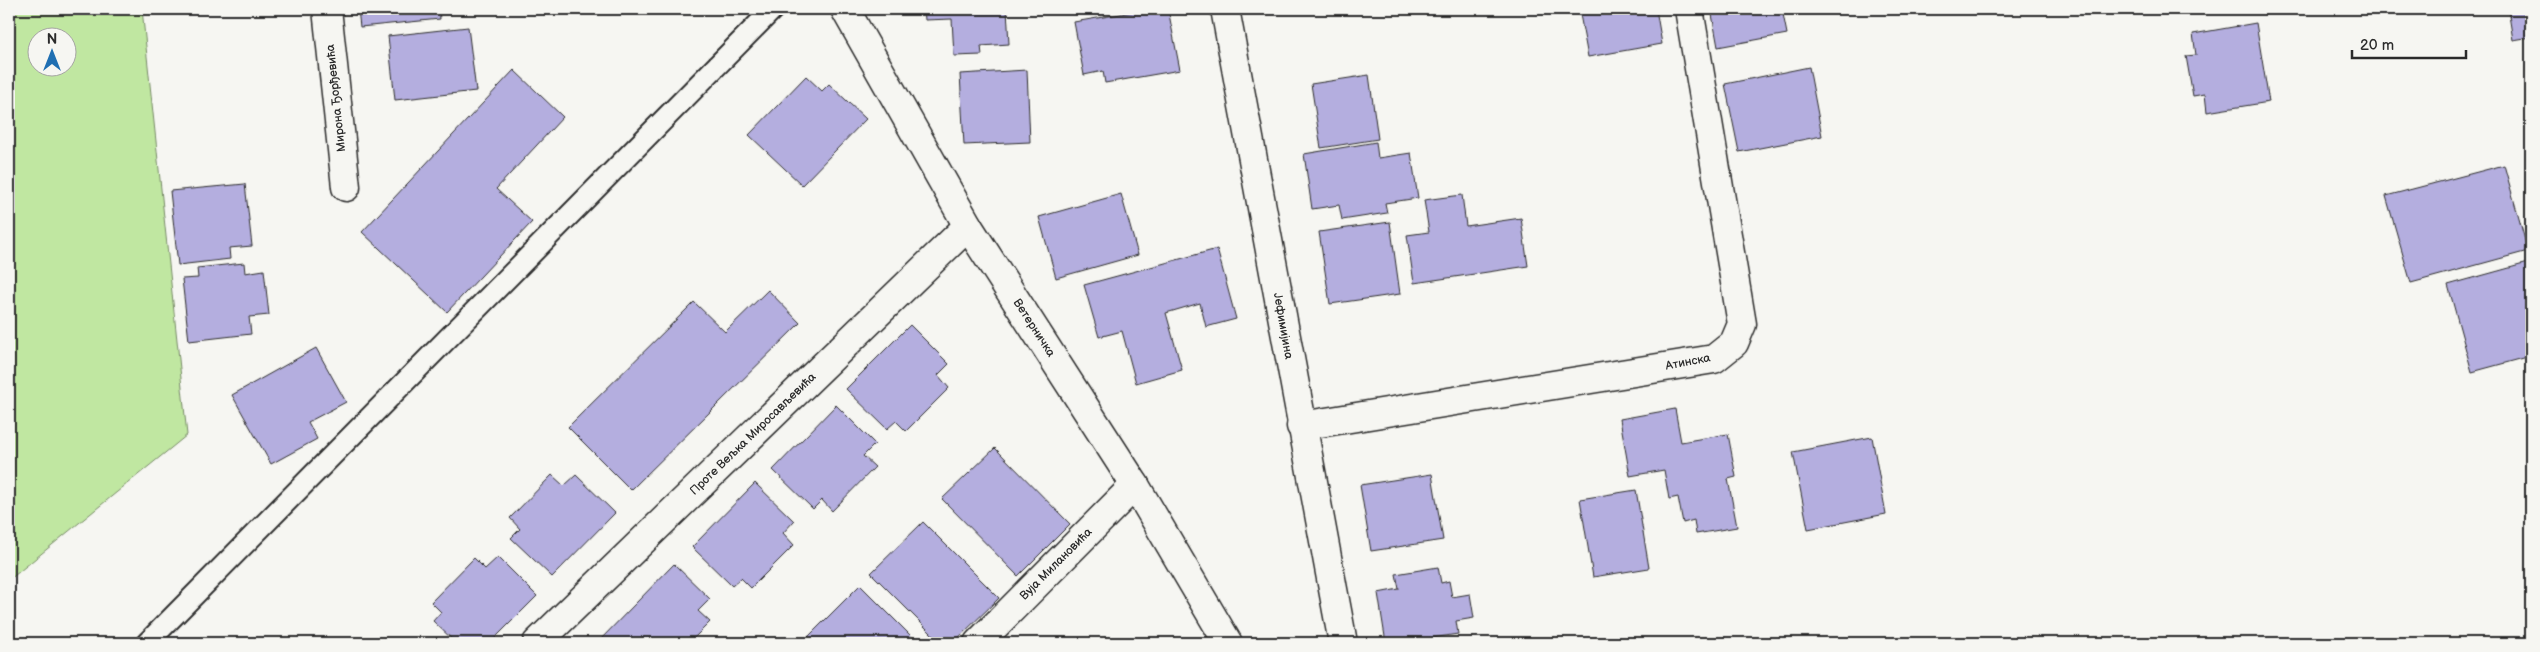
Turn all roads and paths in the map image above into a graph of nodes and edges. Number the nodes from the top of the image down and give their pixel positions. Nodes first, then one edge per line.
1 (327, 9) edge
2 (773, 9) edge
3 (845, 9) edge
4 (1225, 9) edge
5 (1689, 9) edge
6 (346, 187) dead end
7 (968, 226) junction
8 (1301, 426) junction
9 (1135, 485) junction
10 (147, 643) edge
11 (537, 643) edge
12 (978, 643) edge
13 (1228, 643) edge
14 (1343, 643) edge

1 - 6 street, Мирона Ђорђевића
2 - 10 lane
3 - 7 street, Ветерничка
4 - 8 street, Јефимијина
5 - 8 street, Атинска
7 - 9 street, Ветерничка
7 - 11 street, Проте Вељка Миросављевића
8 - 14 street, Јефимијина
9 - 12 street, Вуја Милановића
9 - 13 street, Ветерничка

